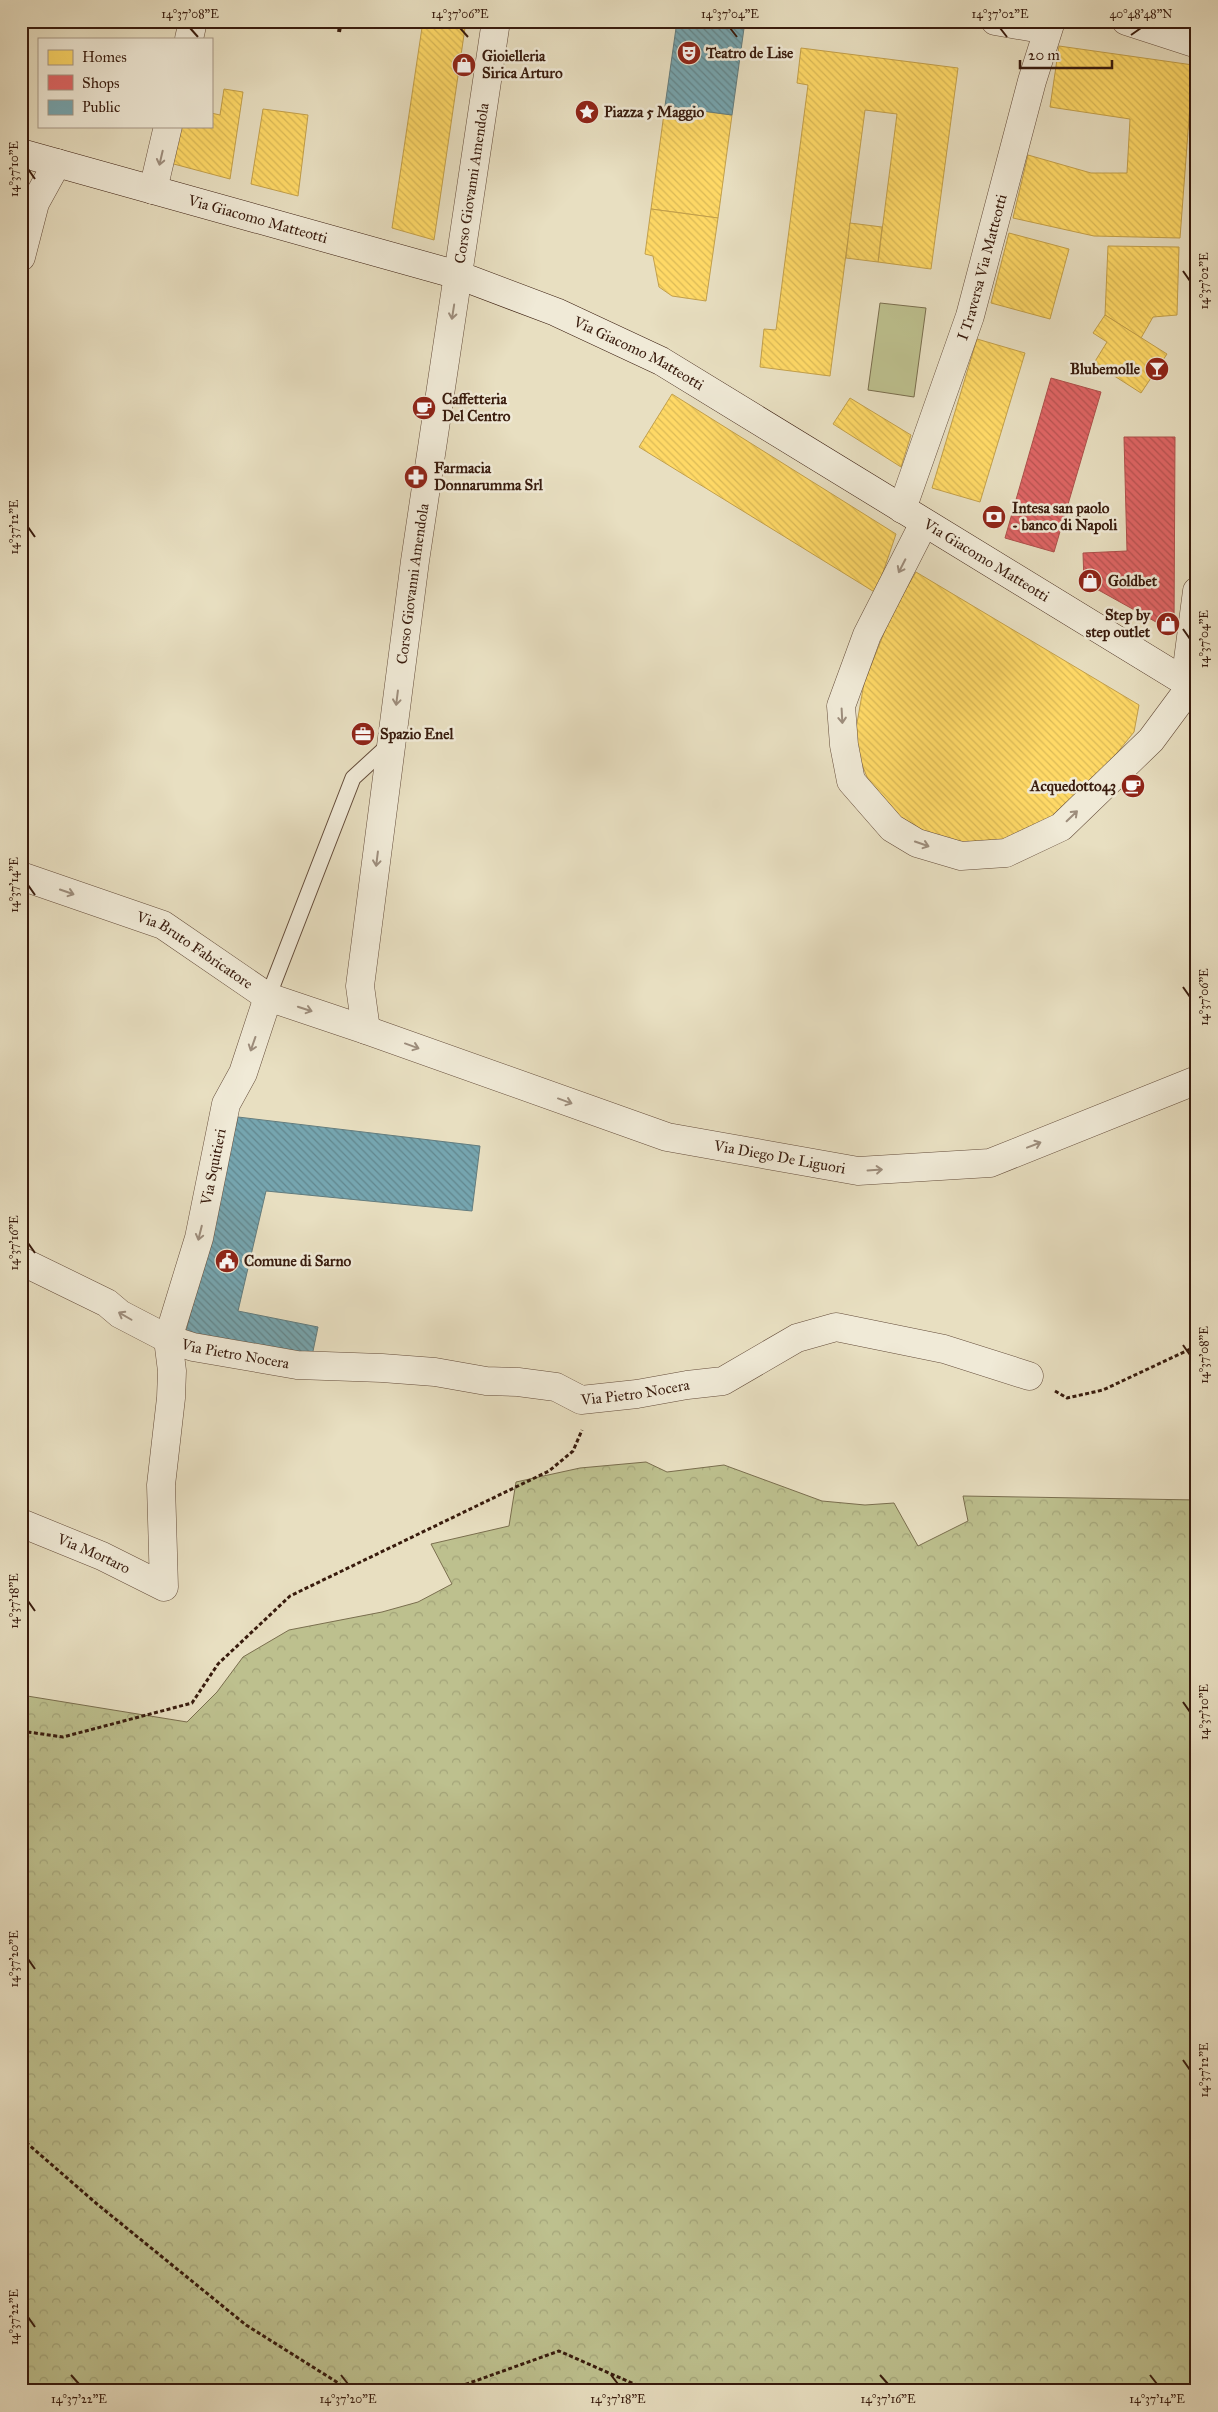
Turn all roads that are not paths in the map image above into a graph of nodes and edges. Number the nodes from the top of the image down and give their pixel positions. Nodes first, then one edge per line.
1 (193, 21) edge
2 (496, 21) edge
3 (995, 21) edge
4 (1126, 21) edge
5 (1049, 26) edge
6 (188, 38) edge
7 (1197, 44) edge
8 (168, 128) edge
9 (21, 153) edge
10 (57, 163) junction
11 (153, 190) junction
12 (21, 257) edge
13 (458, 276) junction
14 (913, 516) junction
15 (1197, 591) edge
16 (1191, 686) edge
17 (392, 742) junction
18 (21, 876) edge
19 (268, 997) junction
20 (366, 1030) junction
21 (1197, 1080) edge
22 (21, 1261) edge
23 (168, 1339) junction
24 (1029, 1376) road end
25 (21, 1523) edge

1 - 6 street
2 - 13 street, Corso Giovanni Amendola
3 - 5 street
4 - 7 street
5 - 14 street, I Traversa Via Matteotti
8 -> 11 street
9 - 10 street, Via Giacomo Matteotti
10 - 11 street, Via Giacomo Matteotti
10 - 12 street
11 - 13 street, Via Giacomo Matteotti
13 - 14 street, Via Giacomo Matteotti
13 -> 17 street, Corso Giovanni Amendola
14 - 16 street, Via Giacomo Matteotti
14 -> 16 street, I Traversa Via Matteotti
15 - 16 street
17 - 19 lane
17 -> 20 street, Corso Giovanni Amendola
18 -> 19 street, Via Bruto Fabricatore
19 -> 20 street, Via Bruto Fabricatore
19 -> 23 street, Via Squitieri
20 -> 21 street, Via Diego De Liguori
23 -> 22 street, Via Pietro Nocera
23 - 24 street, Via Pietro Nocera
23 - 25 street, Via Mortaro

